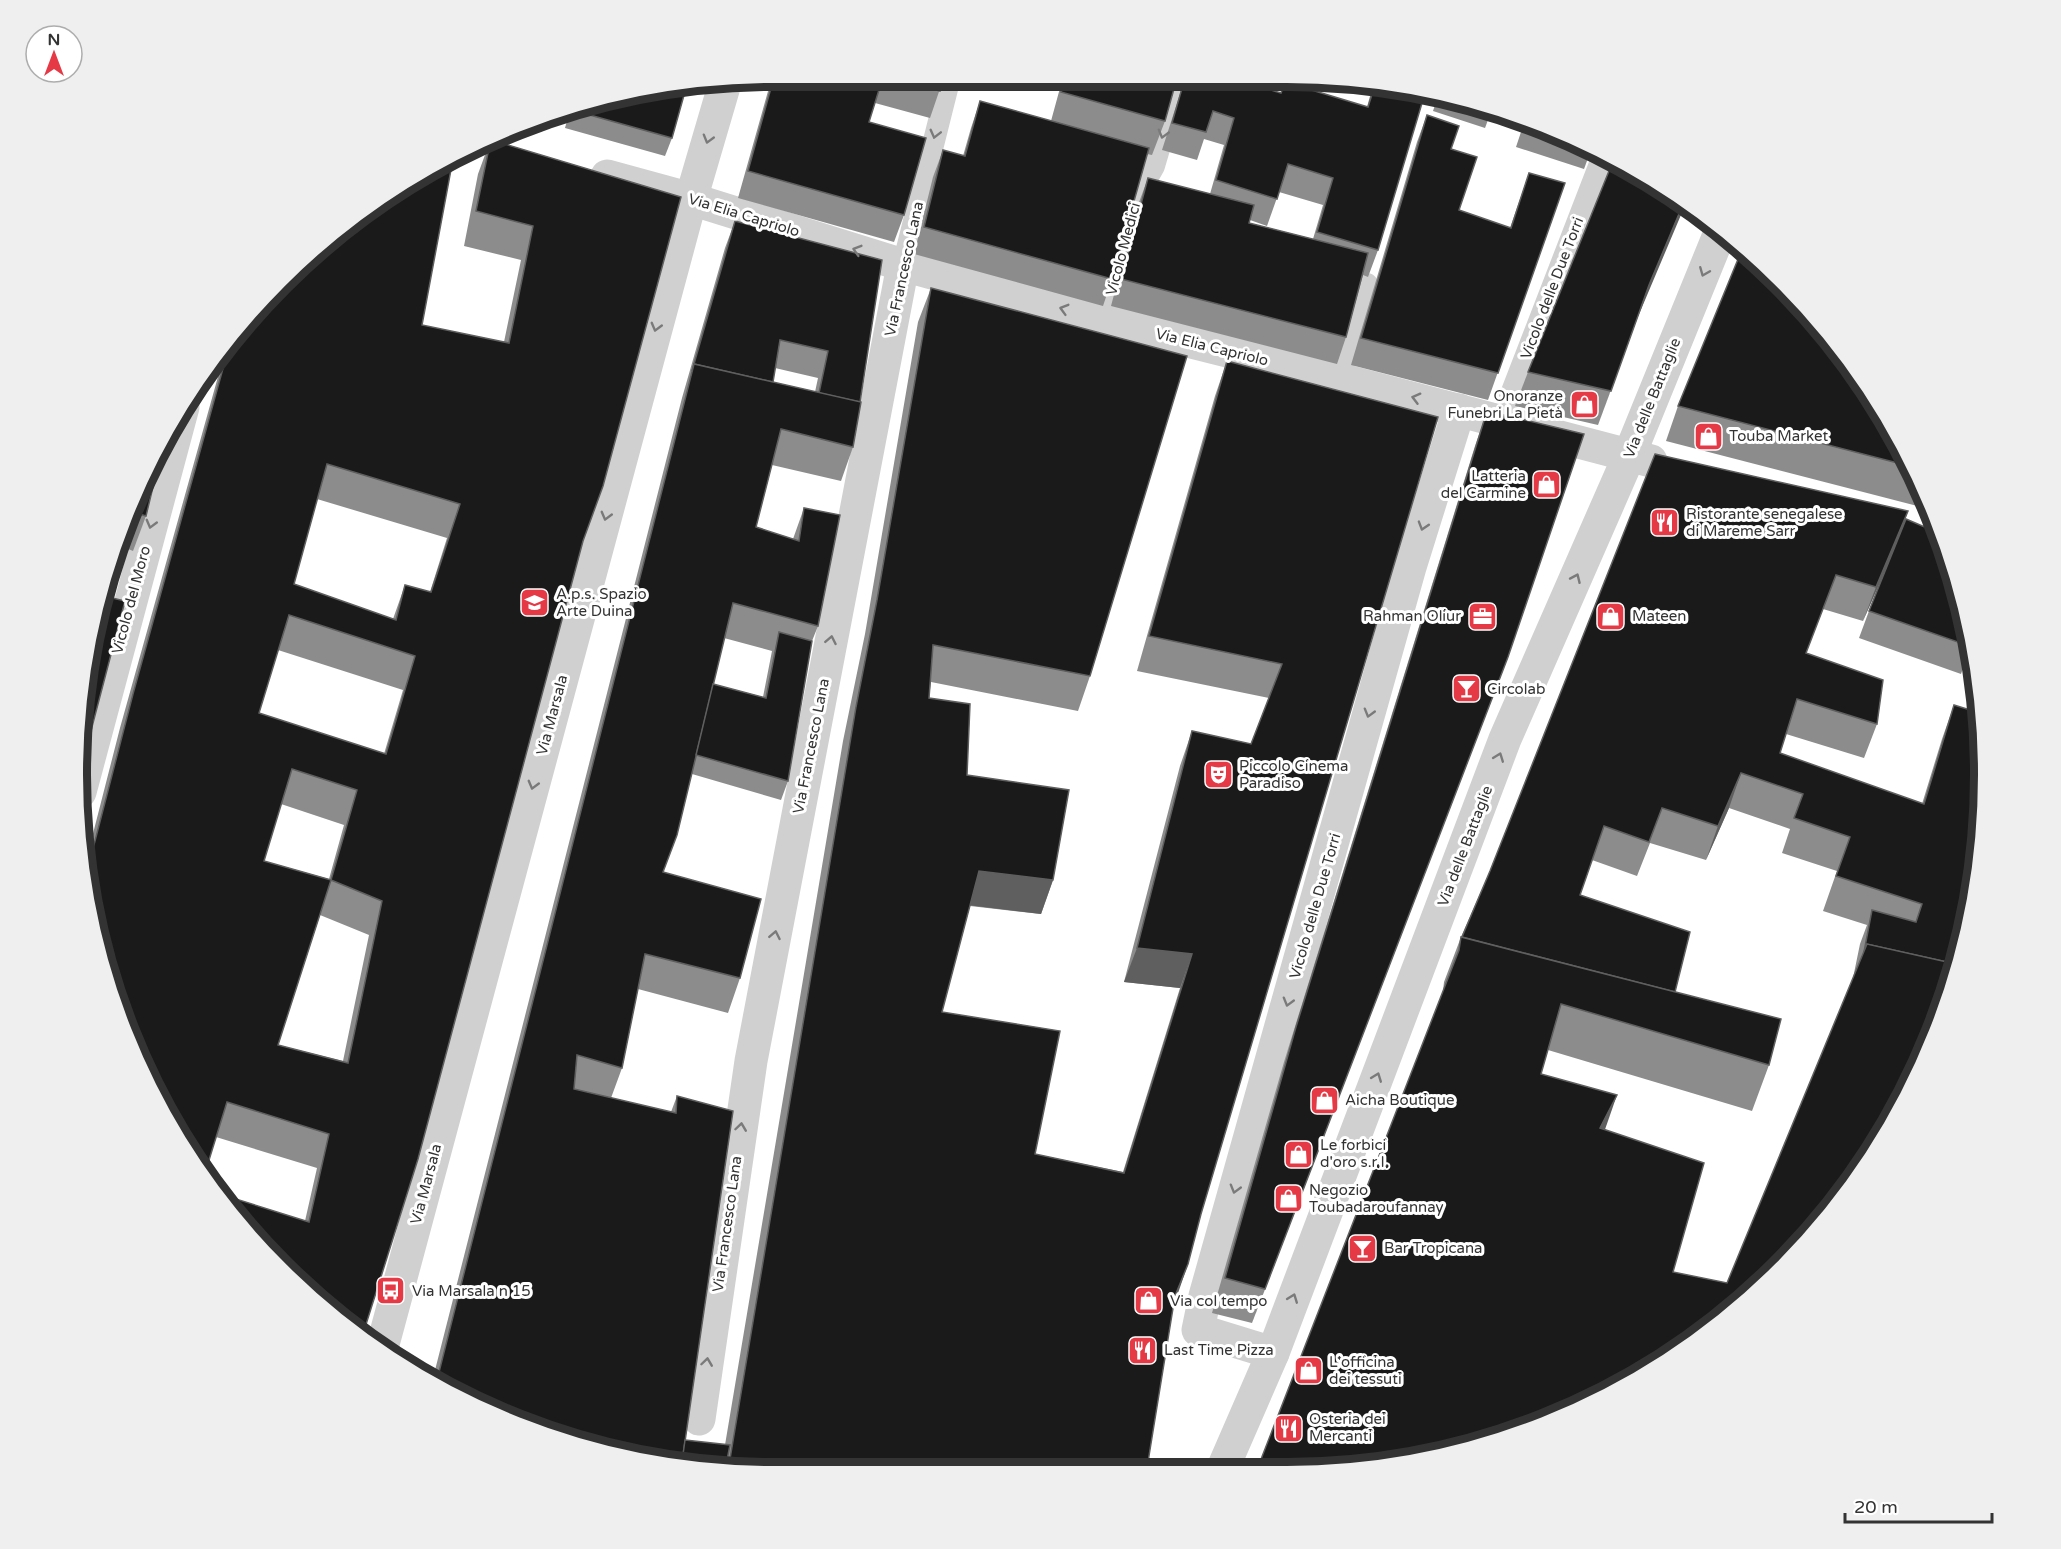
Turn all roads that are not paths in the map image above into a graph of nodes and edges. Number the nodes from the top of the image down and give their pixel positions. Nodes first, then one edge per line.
1 (947, 87) edge
2 (1177, 87) edge
3 (723, 89) edge
4 (1600, 163) edge
5 (578, 169) edge
6 (691, 199) junction
7 (1717, 239) edge
8 (903, 264) junction
9 (1367, 284) edge
10 (1104, 320) junction
11 (1340, 378) junction
12 (1459, 410) junction
13 (1502, 420) junction
14 (174, 440) edge
15 (1629, 456) junction
16 (1675, 468) edge
17 (87, 765) edge
18 (384, 1340) edge
19 (1273, 1353) junction
20 (699, 1419) dead end
21 (1226, 1462) edge

1 -> 8 lane, Via Francesco Lana
2 -> 10 lane, Vicolo Medici
3 -> 6 street, Via Marsala
4 - 13 lane, Vicolo delle Due Torri
5 - 6 street, Via Elia Capriolo
8 -> 6 street, Via Elia Capriolo
6 -> 18 street, Via Marsala
7 -> 15 street, Via delle Battaglie
10 -> 8 street, Via Elia Capriolo
20 -> 8 street, Via Francesco Lana
9 - 11 lane
10 - 11 street, Via Elia Capriolo
12 -> 11 street, Via Elia Capriolo
12 - 13 street, Via Elia Capriolo
12 -> 19 street, Vicolo delle Due Torri
13 - 15 street, Via Elia Capriolo
14 -> 17 street, Vicolo del Moro
15 - 16 street, Via Elia Capriolo
19 -> 15 street, Via delle Battaglie
19 - 21 street, Via delle Battaglie

